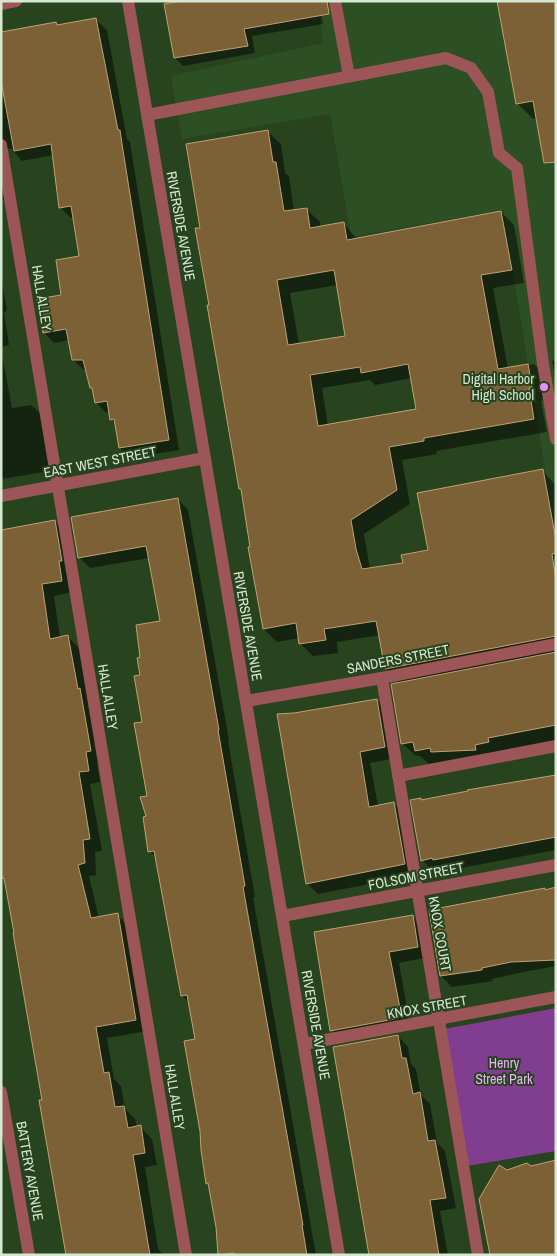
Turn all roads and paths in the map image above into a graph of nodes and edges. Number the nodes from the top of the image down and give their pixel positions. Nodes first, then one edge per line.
1 (16, 1) edge
2 (128, 1) edge
3 (335, 1) edge
4 (1, 4) edge
5 (350, 76) junction
6 (147, 115) junction
7 (1, 144) edge
8 (556, 439) edge
9 (205, 458) junction
10 (58, 485) junction
11 (1, 496) edge
12 (556, 644) edge
13 (382, 678) junction
14 (246, 701) junction
15 (556, 746) edge
16 (398, 776) junction
17 (556, 865) edge
18 (417, 891) junction
19 (282, 916) junction
20 (556, 997) edge
21 (439, 1020) junction
22 (304, 1044) junction
23 (1, 1092) edge
24 (29, 1255) edge
25 (186, 1255) edge
26 (339, 1255) edge
27 (478, 1255) edge

1 - 4 street
2 - 6 street, RIVERSIDE AVENUE
3 - 5 street
5 - 6 street
5 - 8 street
6 - 9 street, RIVERSIDE AVENUE
7 - 10 street, HALL ALLEY
9 - 10 street, EAST WEST STREET
9 - 14 street, RIVERSIDE AVENUE
10 - 11 street, EAST WEST STREET
10 - 25 street, HALL ALLEY
12 - 13 street, SANDERS STREET
13 - 14 street, SANDERS STREET
13 - 16 street, KNOX COURT
14 - 19 street, RIVERSIDE AVENUE
15 - 16 street
16 - 18 street, KNOX COURT
17 - 18 street, FOLSOM STREET
18 - 19 street, FOLSOM STREET
18 - 21 street, KNOX COURT
19 - 22 street, RIVERSIDE AVENUE
20 - 21 street, KNOX STREET
21 - 22 street, KNOX STREET
21 - 27 street, KNOX COURT
22 - 26 street, RIVERSIDE AVENUE
23 - 24 street, BATTERY AVENUE

